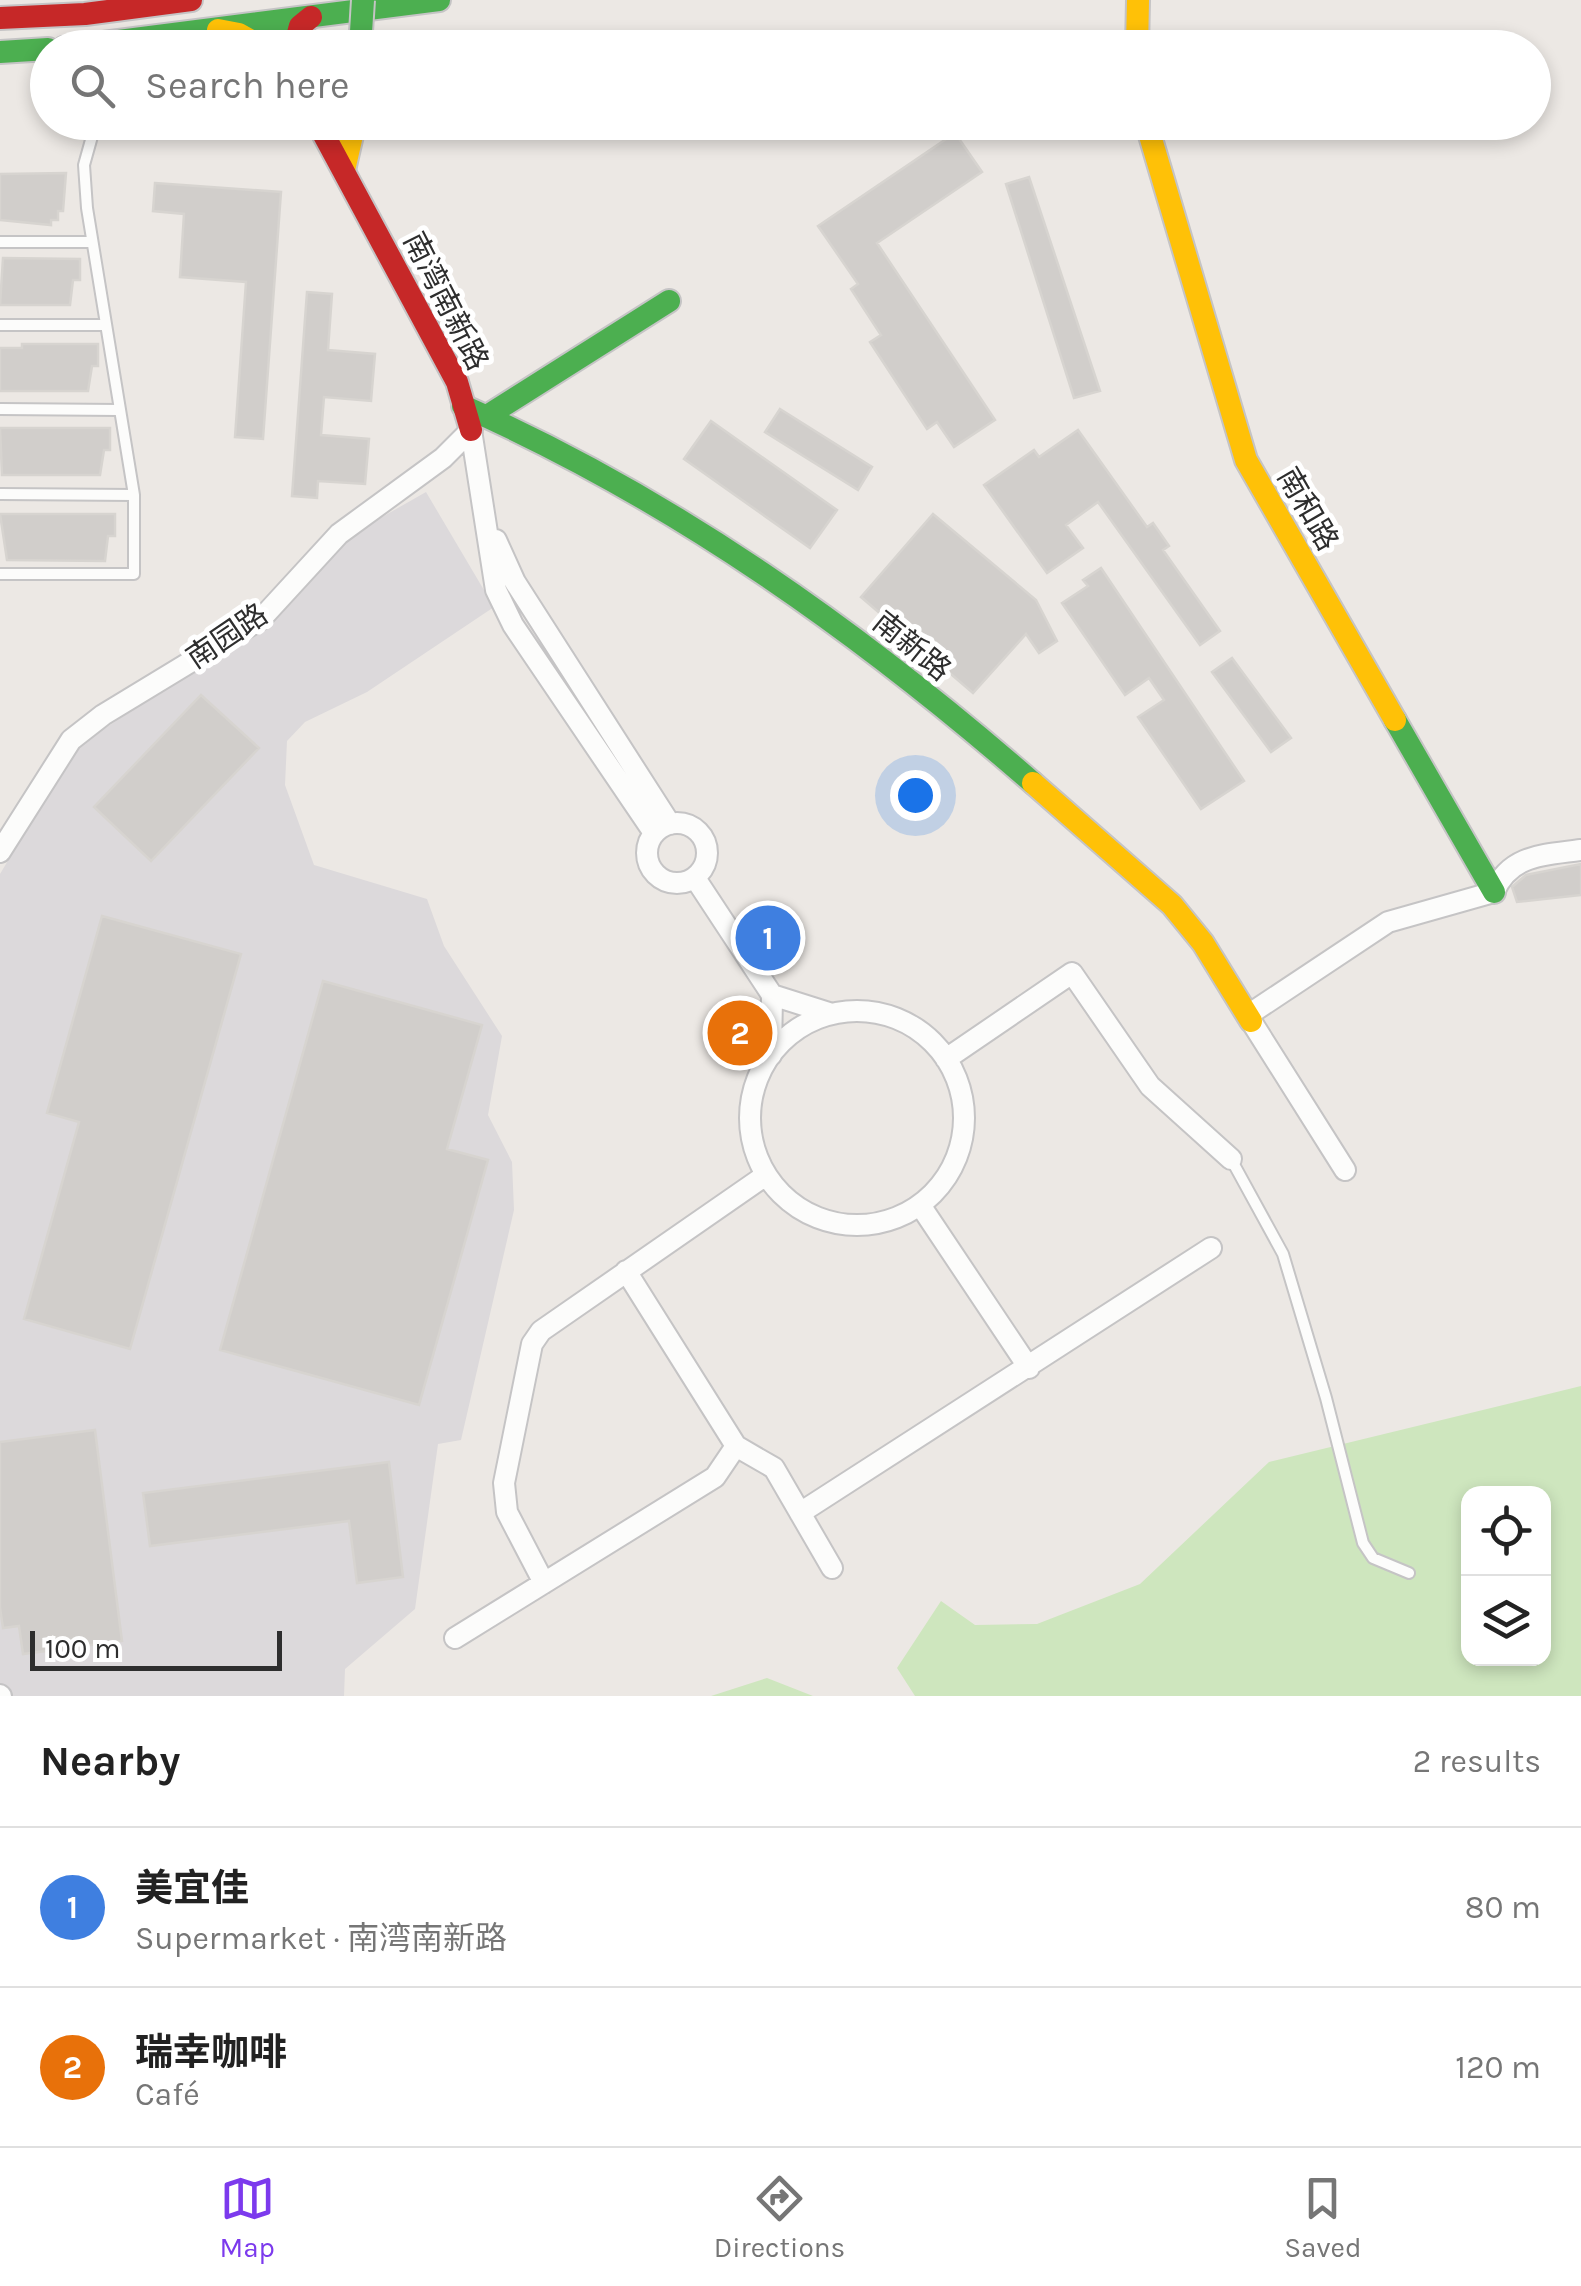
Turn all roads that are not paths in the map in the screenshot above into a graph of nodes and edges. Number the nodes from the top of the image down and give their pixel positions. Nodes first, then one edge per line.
1 (191, 0) edge
2 (363, 0) edge
3 (439, 0) edge
4 (1138, 0) edge
5 (311, 17) junction
6 (0, 18) edge
7 (216, 30) edge
8 (299, 30) edge
9 (361, 30) edge
10 (1137, 30) edge
11 (30, 50) edge
12 (0, 52) edge
13 (91, 140) edge
14 (327, 140) edge
15 (351, 140) edge
16 (1151, 140) edge
17 (344, 170) junction
18 (0, 242) edge
19 (90, 242) junction
20 (669, 301) dead end
21 (0, 325) edge
22 (105, 325) junction
23 (0, 410) edge
24 (119, 410) junction
25 (479, 423) junction
26 (0, 494) edge
27 (134, 494) junction
28 (0, 574) edge
29 (662, 829) junction
30 (1581, 850) edge
31 (0, 852) edge
32 (695, 878) junction
33 (1494, 892) junction
34 (772, 995) junction
35 (833, 1014) junction
36 (1249, 1018) junction
37 (770, 1056) junction
38 (946, 1059) junction
39 (1230, 1159) joint
40 (1345, 1170) dead end
41 (766, 1175) junction
42 (920, 1205) junction
43 (1211, 1248) dead end
44 (626, 1272) junction
45 (1029, 1368) junction
46 (736, 1446) junction
47 (800, 1513) junction
48 (832, 1568) dead end
49 (1409, 1573) dead end
50 (544, 1583) junction
51 (455, 1638) dead end

1 - 6 street
2 - 9 street, bridge
3 - 5 street
4 - 10 street
5 - 7 street
5 - 8 street
11 - 12 street
13 - 19 lane
14 - 17 street, 南湾南新路
15 - 17 street
16 - 33 street, 南和路
17 - 25 street, 南湾南新路
18 - 19 lane
19 - 22 lane
20 - 25 street
21 - 22 lane
22 - 24 lane
23 - 24 lane
24 - 27 lane
25 - 29 street, 南湾南新路
25 - 31 street, 南园路
25 - 36 street, 南新路
26 - 27 lane
27 - 28 lane
29 - 32 street
29 - 32 street
30 - 33 street
32 - 34 street
33 - 36 street
34 - 35 street
34 - 37 street
35 - 37 street
35 - 38 street
36 - 40 street
37 - 41 street
38 - 39 street
38 - 42 street
39 - 49 lane
41 - 42 street
41 - 44 street
42 - 45 street
43 - 45 street
44 - 46 street
44 - 50 street
45 - 47 street
46 - 47 street
46 - 50 street
47 - 48 street
50 - 51 street

